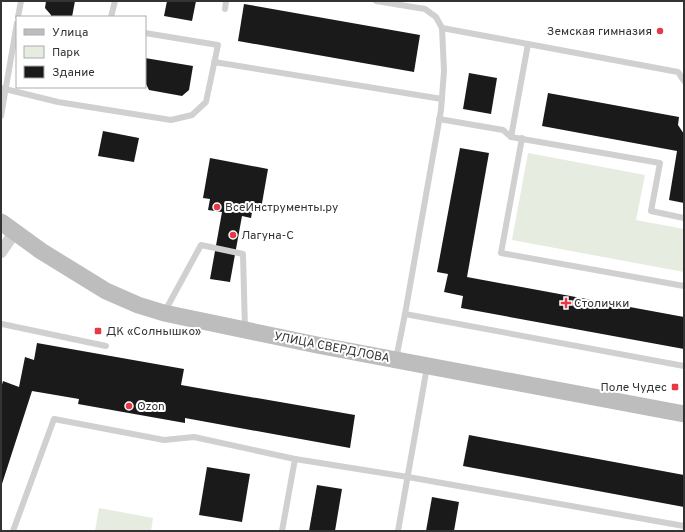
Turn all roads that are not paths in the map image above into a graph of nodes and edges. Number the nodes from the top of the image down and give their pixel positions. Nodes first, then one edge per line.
1 (21, 1) edge
2 (115, 1) edge
3 (226, 1) edge
4 (376, 1) edge
5 (426, 1) edge
6 (224, 9) dead end
7 (425, 9) junction
8 (18, 16) edge
9 (111, 16) edge
10 (16, 28) edge
11 (442, 28) junction
12 (146, 33) edge
13 (528, 44) junction
14 (214, 62) junction
15 (684, 81) edge
16 (3, 89) edge
17 (442, 99) junction
18 (1, 116) edge
19 (439, 119) junction
20 (511, 136) junction
21 (522, 138) junction
22 (684, 218) edge
23 (7, 228) edge
24 (1, 252) edge
25 (684, 286) edge
26 (164, 313) junction
27 (406, 314) junction
28 (1, 325) edge
29 (244, 330) junction
30 (106, 346) dead end
31 (396, 360) junction
32 (428, 366) junction
33 (684, 366) edge
34 (684, 414) edge
35 (295, 459) junction
36 (408, 477) junction
37 (684, 526) edge
38 (13, 531) edge
39 (282, 531) edge
40 (398, 531) edge

1 - 8 lane
2 - 9 lane
3 - 6 lane
4 - 7 lane
5 - 7 lane
7 - 11 lane
10 - 16 lane
11 - 13 lane
11 - 17 lane
12 - 14 lane
13 - 15 lane
13 - 20 lane
14 - 16 lane
14 - 17 lane
16 - 18 lane
17 - 19 lane
19 - 20 lane
19 - 27 lane
20 - 21 lane
21 - 22 lane
21 - 25 lane
23 - 24 street
23 - 26 main road, УЛИЦА СВЕРДЛОВА
26 - 29 main road, УЛИЦА СВЕРДЛОВА
26 - 29 lane
27 - 31 lane
27 - 33 lane
28 - 30 lane
29 - 31 main road, УЛИЦА СВЕРДЛОВА
31 - 32 main road, УЛИЦА СВЕРДЛОВА
32 - 34 main road, УЛИЦА СВЕРДЛОВА
32 - 36 lane
35 - 36 lane
35 - 38 lane
35 - 39 lane
36 - 37 lane
36 - 40 lane

